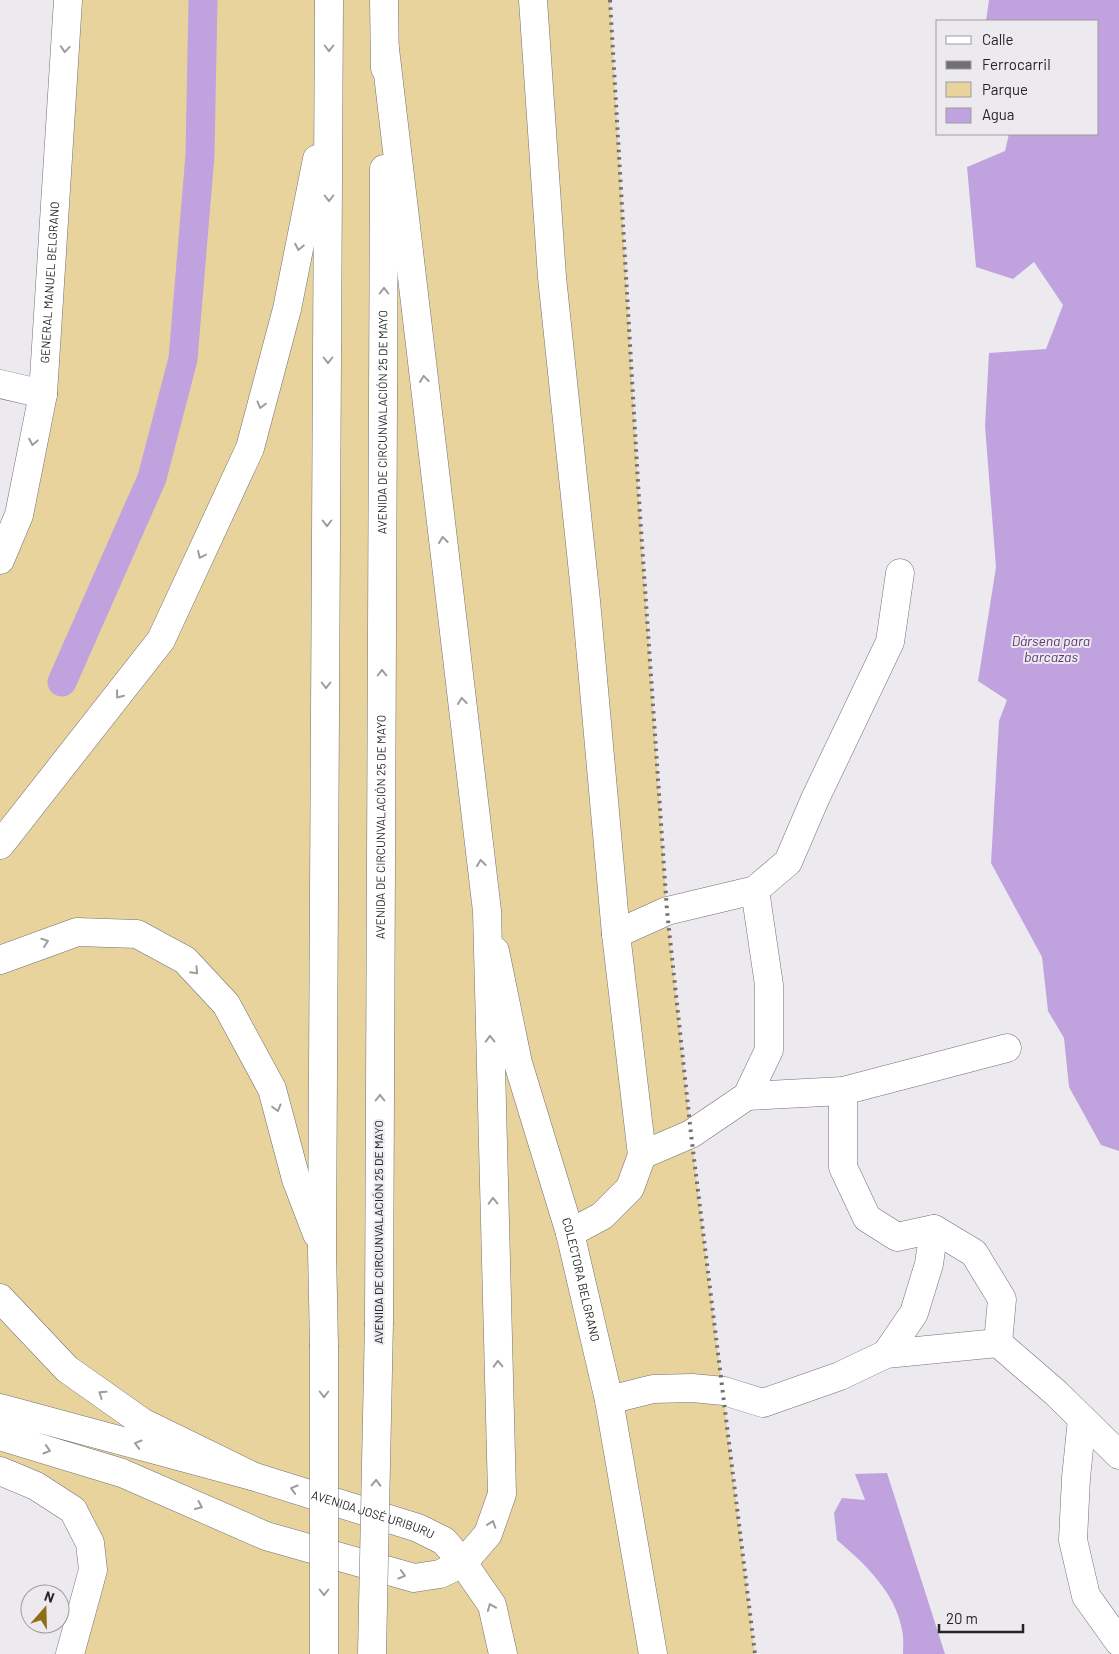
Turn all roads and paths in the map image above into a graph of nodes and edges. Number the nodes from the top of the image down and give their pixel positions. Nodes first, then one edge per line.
1 (68, 0) edge
2 (329, 0) edge
3 (384, 0) edge
4 (533, 0) edge
5 (385, 49) junction
6 (329, 96) junction
7 (0, 384) edge
8 (43, 394) junction
9 (0, 560) edge
10 (900, 572) dead end
11 (0, 845) edge
12 (755, 890) junction
13 (487, 911) junction
14 (616, 934) junction
15 (0, 960) edge
16 (1007, 1048) dead end
17 (843, 1091) junction
18 (746, 1096) junction
19 (642, 1155) junction
20 (934, 1229) junction
21 (570, 1233) junction
22 (322, 1250) junction
23 (0, 1298) edge
24 (998, 1343) junction
25 (886, 1354) junction
26 (609, 1400) junction
27 (0, 1408) edge
28 (1082, 1419) junction
29 (0, 1436) edge
30 (1119, 1455) edge
31 (0, 1471) edge
32 (252, 1476) junction
33 (463, 1563) junction
34 (1119, 1642) edge
35 (70, 1654) edge
36 (324, 1654) edge
37 (372, 1654) edge
38 (503, 1654) edge
39 (653, 1654) edge

1 -> 8 main road, GENERAL MANUEL BELGRANO
2 -> 6 main road
3 - 5 main road, AVENIDA DE CIRCUNVALACIÓN 25 DE MAYO
4 - 14 main road
13 -> 5 main road
37 -> 5 main road, AVENIDA DE CIRCUNVALACIÓN 25 DE MAYO, bridge
6 -> 11 main road
6 -> 22 main road
7 - 8 main road
8 -> 9 main road, GENERAL MANUEL BELGRANO
10 - 12 main road
12 - 14 main road
12 - 18 main road
13 - 21 main road, COLECTORA BELGRANO
33 -> 13 main road
14 - 19 main road
15 -> 22 main road
16 - 17 main road
17 - 18 main road
17 - 20 main road
18 - 19 main road
19 - 21 main road
20 - 24 main road
20 - 25 main road
21 - 26 main road, COLECTORA BELGRANO
22 -> 36 main road, bridge
32 -> 23 main road
24 - 25 main road
24 - 28 main road
25 - 26 main road
26 - 39 main road, COLECTORA BELGRANO
32 -> 27 main road, AVENIDA JOSÉ URIBURU
28 - 30 main road
28 - 34 main road
29 -> 33 main road
31 - 35 main road
33 -> 32 main road, AVENIDA JOSÉ URIBURU
38 -> 33 main road, AVENIDA JOSÉ URIBURU

